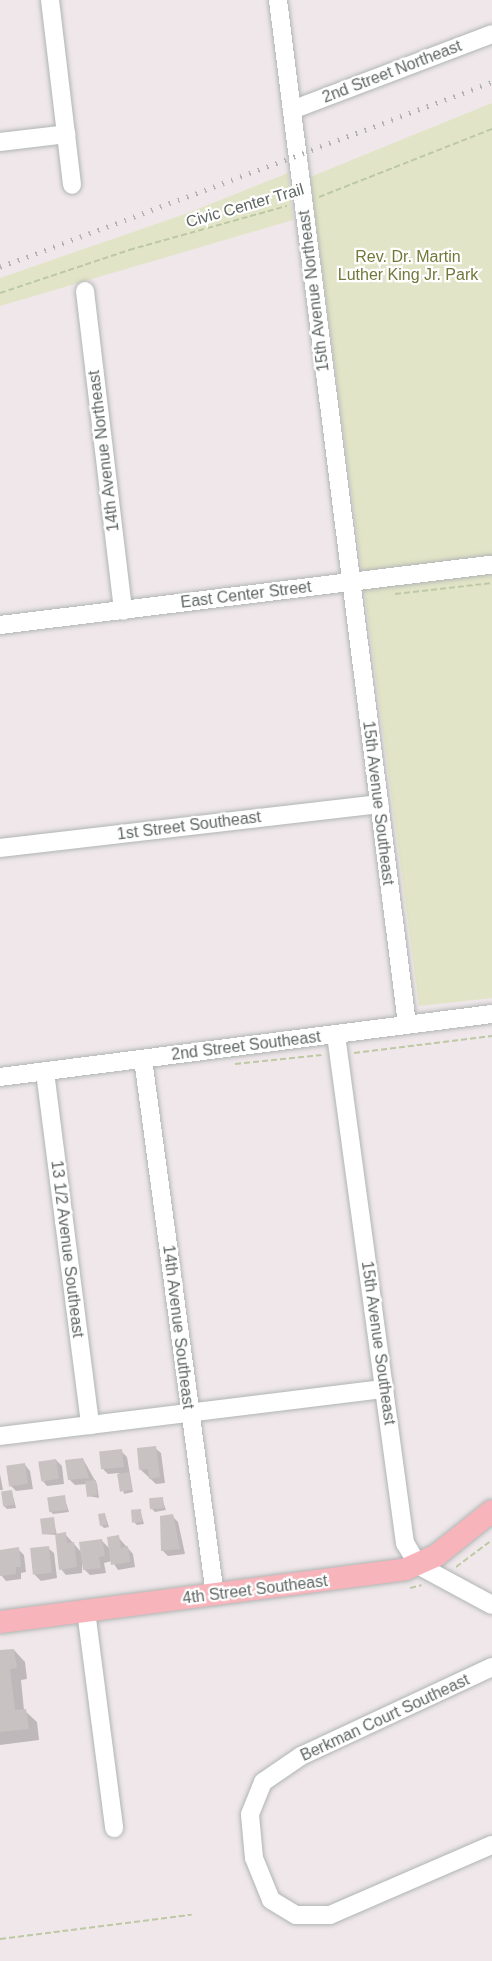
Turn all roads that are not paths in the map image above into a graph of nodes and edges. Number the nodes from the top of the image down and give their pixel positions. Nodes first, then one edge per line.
1 (50, 0) edge
2 (278, 0) edge
3 (492, 34) edge
4 (292, 110) junction
5 (67, 134) junction
6 (0, 142) edge
7 (72, 185) dead end
8 (85, 291) dead end
9 (492, 564) edge
10 (349, 582) junction
11 (123, 611) junction
12 (0, 625) edge
13 (379, 804) junction
14 (0, 848) edge
15 (492, 1014) edge
16 (407, 1024) junction
17 (336, 1035) junction
18 (143, 1059) junction
19 (45, 1072) junction
20 (0, 1077) edge
21 (384, 1389) junction
22 (189, 1413) junction
23 (90, 1425) junction
24 (0, 1436) edge
25 (492, 1510) edge
26 (418, 1565) junction
27 (215, 1595) junction
28 (492, 1605) edge
29 (86, 1611) junction
30 (0, 1622) edge
31 (492, 1668) edge
32 (114, 1828) dead end
33 (492, 1845) edge

1 - 5 street
2 - 4 street, 15th Avenue Northeast
3 - 4 street, 2nd Street Northeast
4 - 10 street, 15th Avenue Northeast
5 - 6 street
5 - 7 street
8 - 11 street, 14th Avenue Northeast
9 - 10 street, East Center Street
10 - 11 street, East Center Street
10 - 13 street, 15th Avenue Southeast
11 - 12 street, East Center Street
13 - 14 street, 1st Street Southeast
13 - 16 street, 15th Avenue Southeast
15 - 16 street, 2nd Street Southeast
16 - 17 street, 2nd Street Southeast
17 - 18 street, 2nd Street Southeast
17 - 21 street, 15th Avenue Southeast
18 - 19 street, 2nd Street Southeast
18 - 22 street, 14th Avenue Southeast
19 - 20 street, 2nd Street Southeast
19 - 23 street, 13 1/2 Avenue Southeast
21 - 22 street
21 - 26 street, 15th Avenue Southeast
22 - 23 street
22 - 27 street, 14th Avenue Southeast
23 - 24 street
25 - 26 main road, 4th Street Southeast
26 - 27 main road, 4th Street Southeast
26 - 28 street
27 - 29 main road, 4th Street Southeast
29 - 30 main road, 4th Street Southeast
29 - 32 street
31 - 33 street, Berkman Court Southeast

